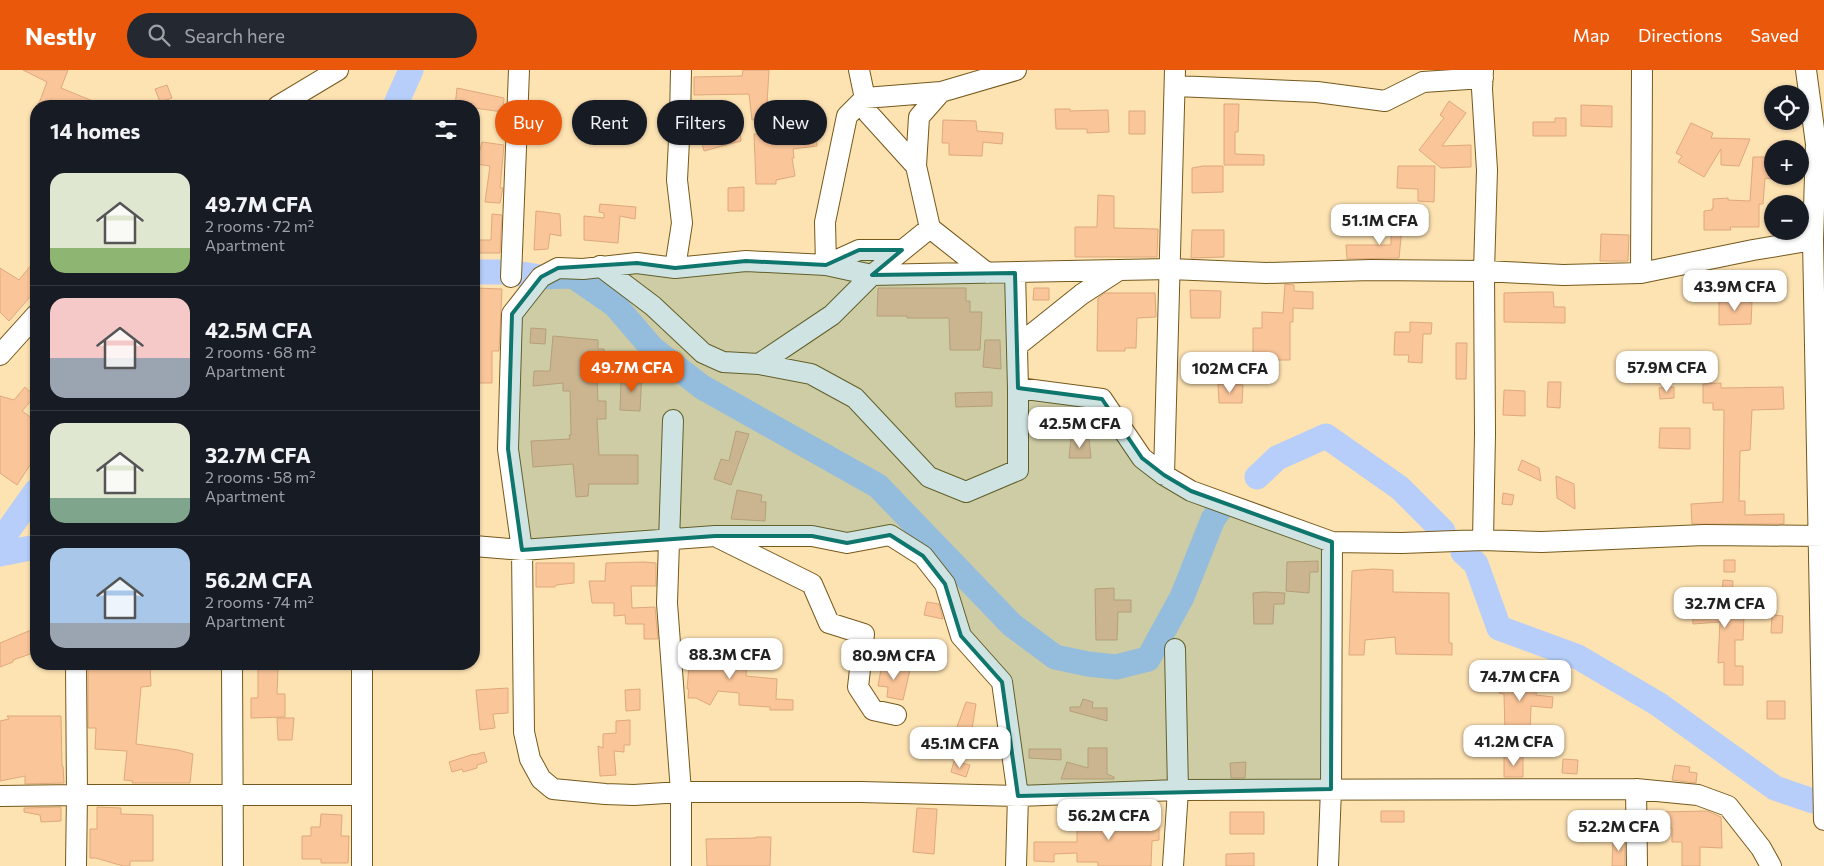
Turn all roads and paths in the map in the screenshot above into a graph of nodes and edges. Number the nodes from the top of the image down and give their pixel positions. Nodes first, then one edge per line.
1 (338, 70) edge
2 (519, 70) edge
3 (681, 70) edge
4 (859, 70) edge
5 (1016, 70) edge
6 (1642, 70) edge
7 (1806, 70) edge
8 (1483, 74) edge
9 (1429, 76) edge
10 (1175, 78) edge
11 (941, 92) junction
12 (865, 98) junction
13 (288, 100) edge
14 (916, 166) junction
15 (930, 228) junction
16 (1814, 240) junction
17 (902, 250) junction
18 (826, 265) junction
19 (600, 266) junction
20 (675, 268) junction
21 (1119, 270) junction
22 (1170, 270) junction
23 (1484, 271) junction
24 (1015, 273) junction
25 (987, 274) junction
26 (1641, 274) junction
27 (872, 275) junction
28 (511, 277) dead end
29 (30, 322) edge
30 (1017, 346) junction
31 (0, 355) edge
32 (759, 364) junction
33 (1018, 388) junction
34 (673, 420) dead end
35 (1164, 475) junction
36 (715, 536) junction
37 (1821, 536) edge
38 (669, 540) junction
39 (1483, 540) junction
40 (1332, 542) junction
41 (480, 546) edge
42 (522, 550) junction
43 (1175, 649) dead end
44 (76, 670) edge
45 (232, 670) edge
46 (362, 670) edge
47 (896, 715) dead end
48 (1331, 789) junction
49 (1636, 789) junction
50 (1178, 790) junction
51 (681, 792) junction
52 (77, 795) junction
53 (362, 795) junction
54 (0, 796) edge
55 (232, 796) junction
56 (1018, 796) junction
57 (1824, 820) edge
58 (76, 866) edge
59 (232, 866) edge
60 (362, 866) edge
61 (681, 866) edge
62 (1016, 866) edge
63 (1173, 866) edge
64 (1328, 866) edge
65 (1637, 866) edge
66 (1771, 866) edge

1 - 13 street
2 - 28 street
3 - 20 street
4 - 12 street
5 - 11 street
6 - 26 street
7 - 16 street
8 - 9 street
8 - 23 street
9 - 10 street
10 - 22 street
11 - 12 street
11 - 14 street
12 - 14 street
12 - 18 street
14 - 15 street
15 - 17 street
15 - 25 street
16 - 26 street
16 - 37 street
17 - 18 street
17 - 27 street
18 - 20 street
18 - 27 street
19 - 20 street
19 - 32 street
19 - 42 street
21 - 22 street
21 - 24 street
21 - 30 street
22 - 23 street
22 - 35 street
23 - 26 street
23 - 39 street
24 - 25 street
24 - 30 street
25 - 27 street
27 - 32 street
29 - 31 street
30 - 33 street
32 - 33 street
33 - 35 street
34 - 38 street
35 - 40 street
36 - 38 street
36 - 47 street
36 - 56 street
37 - 39 street
37 - 57 street
38 - 42 street
38 - 51 street
39 - 40 street
40 - 48 street
41 - 42 street
42 - 51 street
43 - 50 street
44 - 52 street
45 - 55 street
46 - 53 street
48 - 49 street
48 - 50 street
48 - 64 street
49 - 65 street
49 - 66 street
50 - 56 street
50 - 63 street
51 - 56 street
51 - 61 street
52 - 54 street
52 - 55 street
52 - 58 street
53 - 55 street
53 - 60 street
55 - 59 street
56 - 62 street

